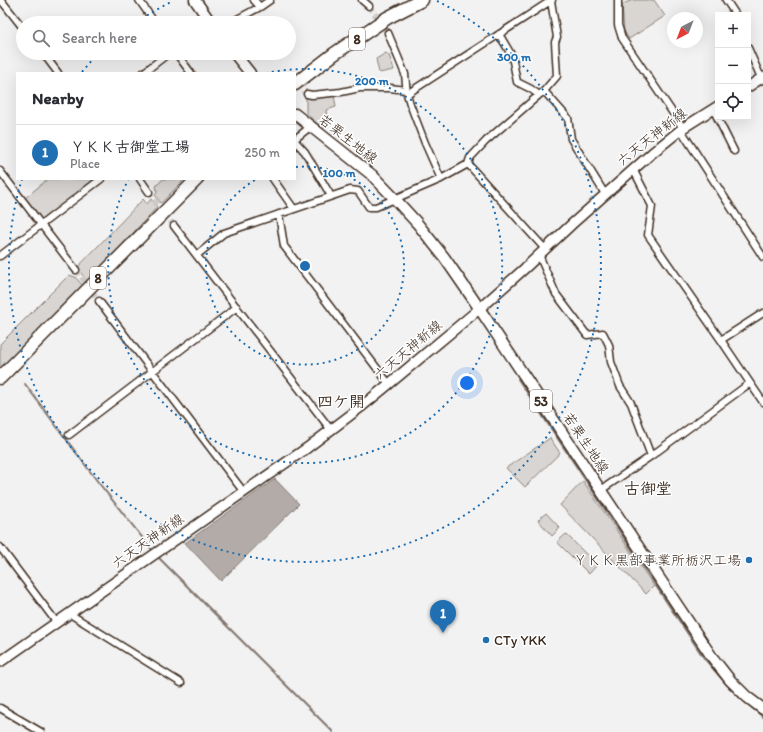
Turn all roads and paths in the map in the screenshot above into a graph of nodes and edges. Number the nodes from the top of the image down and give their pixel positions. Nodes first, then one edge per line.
1 (1, 0) edge
2 (139, 0) edge
3 (195, 0) edge
4 (254, 0) edge
5 (270, 0) edge
6 (362, 0) edge
7 (422, 0) edge
8 (551, 0) edge
9 (625, 0) edge
10 (726, 0) edge
11 (618, 1) edge
12 (369, 6) tunnel mouth
13 (260, 7) junction
14 (734, 12) edge
15 (150, 16) edge
16 (206, 16) edge
17 (243, 16) edge
18 (16, 19) edge
19 (388, 32) tunnel mouth
20 (499, 34) junction
21 (751, 54) edge
22 (48, 60) edge
23 (160, 60) edge
24 (181, 60) edge
25 (240, 60) edge
26 (57, 72) edge
27 (144, 72) edge
28 (190, 72) edge
29 (249, 72) edge
30 (763, 79) edge
31 (296, 83) edge
32 (751, 85) edge
33 (544, 91) junction
34 (406, 92) junction
35 (307, 94) dead end
36 (539, 95) junction
37 (715, 109) edge
38 (296, 115) edge
39 (721, 120) edge
40 (310, 127) junction
41 (682, 129) junction
42 (296, 139) edge
43 (296, 141) edge
44 (734, 151) dead end
45 (468, 164) junction
46 (633, 169) junction
47 (0, 172) edge
48 (441, 179) junction
49 (100, 180) edge
50 (141, 180) edge
51 (196, 180) edge
52 (274, 180) edge
53 (149, 192) tunnel mouth
54 (605, 194) junction
55 (331, 196) junction
56 (395, 199) junction
57 (294, 209) junction
58 (279, 214) junction
59 (41, 225) junction
60 (174, 226) tunnel mouth
61 (542, 252) junction
62 (197, 255) junction
63 (0, 256) edge
64 (763, 257) edge
65 (76, 270) tunnel mouth
66 (99, 301) tunnel mouth
67 (237, 307) junction
68 (479, 309) junction
69 (763, 314) edge
70 (721, 340) junction
71 (152, 371) junction
72 (0, 378) edge
73 (750, 383) junction
74 (389, 384) junction
75 (763, 402) edge
76 (330, 430) junction
77 (70, 435) dead end
78 (651, 456) junction
79 (601, 490) junction
80 (243, 491) junction
81 (0, 547) edge
82 (70, 614) junction
83 (57, 623) junction
84 (0, 662) edge
85 (181, 683) dead end
86 (0, 708) edge
87 (763, 709) edge
88 (40, 732) edge

1 - 18 street
2 - 15 street
3 - 16 main road
4 - 13 street
5 - 13 street
6 - 12 street
7 - 31 highway, 8
8 - 20 street
8 - 33 street
9 - 11 street
10 - 14 street
11 - 41 street
13 - 17 street
19 - 34 street
20 - 34 street
20 - 36 street
21 - 30 street
22 - 26 street
23 - 27 street
24 - 28 street
25 - 29 main road
30 - 32 main road
33 - 36 street
33 - 54 street
34 - 35 street
34 - 48 street
36 - 45 street
37 - 41 main road, 六天天神新線
38 - 40 main road, 若栗生地線 / 53
39 - 44 street
40 - 42 street
40 - 56 main road, 若栗生地線 / 53
41 - 46 main road, 六天天神新線
41 - 64 street
43 - 55 street
45 - 48 street
45 - 61 street
46 - 54 main road, 六天天神新線
46 - 70 street
47 - 59 street
48 - 56 street
49 - 59 street
50 - 53 street
51 - 72 highway, 8
52 - 57 street
54 - 61 main road, 六天天神新線
55 - 56 street
55 - 57 street
56 - 68 main road, 若栗生地線 / 53
57 - 58 street
58 - 62 street
58 - 74 street
59 - 63 street
59 - 65 street
60 - 62 street
61 - 68 main road, 六天天神新線
61 - 78 street
62 - 67 street
66 - 71 street
67 - 71 street
67 - 76 street
68 - 74 main road, 六天天神新線
68 - 79 main road, 若栗生地線 / 53
69 - 70 street
70 - 73 street
71 - 77 street
71 - 80 street
73 - 75 street
73 - 78 street
74 - 76 main road, 六天天神新線
76 - 80 main road, 六天天神新線
78 - 79 street
79 - 87 main road, 若栗生地線 / 53
80 - 82 main road, 六天天神新線
81 - 83 street
82 - 83 main road, 六天天神新線
82 - 85 street
83 - 84 main road, 六天天神新線
86 - 88 street

